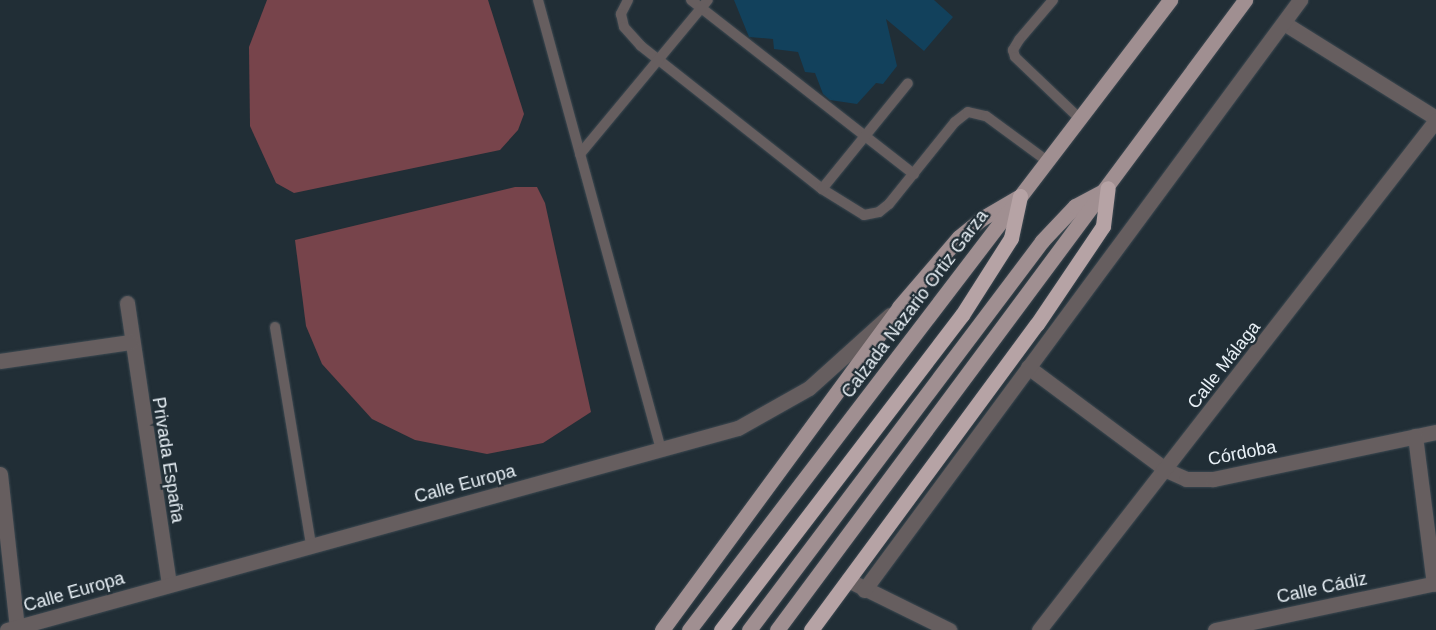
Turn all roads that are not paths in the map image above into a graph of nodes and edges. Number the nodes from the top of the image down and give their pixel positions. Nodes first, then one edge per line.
1 (538, 0) edge
2 (628, 0) edge
3 (691, 0) edge
4 (1053, 0) edge
5 (1170, 0) edge
6 (1245, 0) edge
7 (1300, 0) edge
8 (705, 4) edge
9 (1284, 23) junction
10 (659, 61) junction
11 (908, 83) dead end
12 (1080, 119) junction
13 (1436, 119) edge
14 (865, 135) junction
15 (580, 154) junction
16 (1048, 161) junction
17 (914, 174) junction
18 (1108, 188) junction
19 (822, 189) junction
20 (1020, 196) junction
21 (127, 302) dead end
22 (899, 307) junction
23 (275, 327) dead end
24 (130, 342) junction
25 (0, 361) edge
26 (1028, 367) junction
27 (1436, 432) edge
28 (1415, 436) junction
29 (661, 449) junction
30 (1166, 470) junction
31 (0, 474) edge
32 (310, 545) junction
33 (848, 580) junction
34 (169, 584) junction
35 (1435, 584) edge
36 (864, 590) junction
37 (12, 629) edge
38 (662, 630) edge
39 (689, 630) edge
40 (721, 630) edge
41 (749, 630) edge
42 (777, 630) edge
43 (811, 630) edge
44 (949, 630) edge
45 (1039, 630) edge
46 (1215, 630) edge

1 - 15 lane
2 - 10 lane
3 - 8 lane
4 - 12 lane
5 - 12 main road, Calzada Nazario Ortiz Garza
6 - 18 main road
7 - 9 street
8 - 10 lane
8 - 14 lane
9 - 13 street
9 - 26 street
10 - 15 lane
10 - 19 lane
11 - 14 lane
12 - 16 main road, Calzada Nazario Ortiz Garza
13 - 30 street, Calle Málaga
14 - 17 lane
14 - 19 lane
15 - 29 lane
16 - 17 lane
16 - 20 main road, Calzada Nazario Ortiz Garza
17 - 19 lane
18 - 33 highway
18 - 41 main road
18 - 42 main road
20 - 22 main road
20 - 39 main road, Calzada Nazario Ortiz Garza
20 - 40 highway
21 - 24 street, Privada España
22 - 29 street, Calle Europa
22 - 38 main road
23 - 32 lane
24 - 25 street
24 - 34 street, Privada España
26 - 30 street, Córdoba
26 - 36 street
27 - 28 street, Córdoba
28 - 30 street, Córdoba
28 - 35 street
29 - 32 street, Calle Europa
30 - 45 street, Calle Málaga
31 - 37 street
32 - 34 street, Calle Europa
33 - 36 street
33 - 43 highway
34 - 37 street, Calle Europa
35 - 46 street, Calle Cádiz
36 - 44 street

